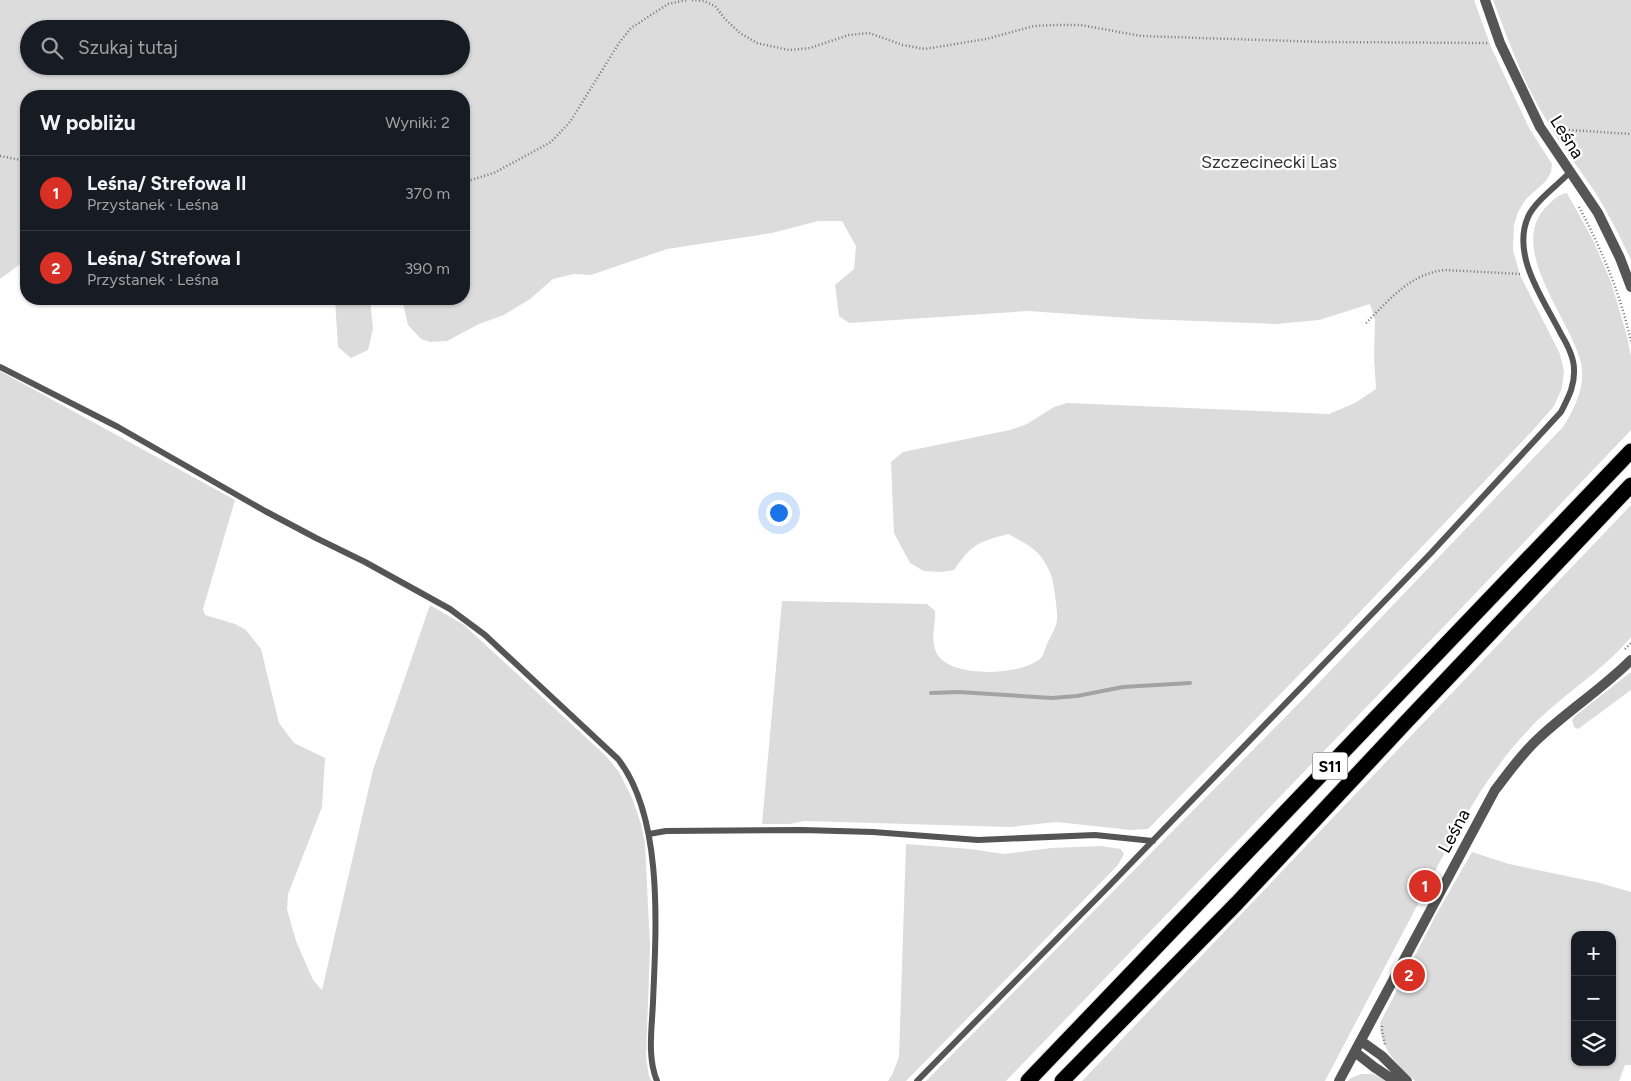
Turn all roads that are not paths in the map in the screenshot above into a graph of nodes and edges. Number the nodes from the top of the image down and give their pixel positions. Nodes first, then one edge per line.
1 (1485, 0) edge
2 (1570, 172) junction
3 (1631, 287) edge
4 (0, 367) edge
5 (1631, 451) edge
6 (1631, 485) edge
7 (1631, 660) edge
8 (649, 834) junction
9 (1153, 841) junction
10 (1361, 1041) junction
11 (1355, 1052) junction
12 (657, 1081) edge
13 (917, 1081) edge
14 (1028, 1081) edge
15 (1062, 1081) edge
16 (1339, 1081) edge
17 (1396, 1081) edge
18 (1407, 1081) edge

1 - 2 street, Leśna
2 - 3 street, Leśna
2 - 9 lane
4 - 8 lane
5 - 14 highway, S11
6 - 15 highway, S11
7 - 10 street, Leśna
8 - 9 lane
8 - 12 lane
9 - 13 lane
10 - 11 street, Leśna
10 - 18 street
11 - 16 street, Leśna
11 - 17 street

